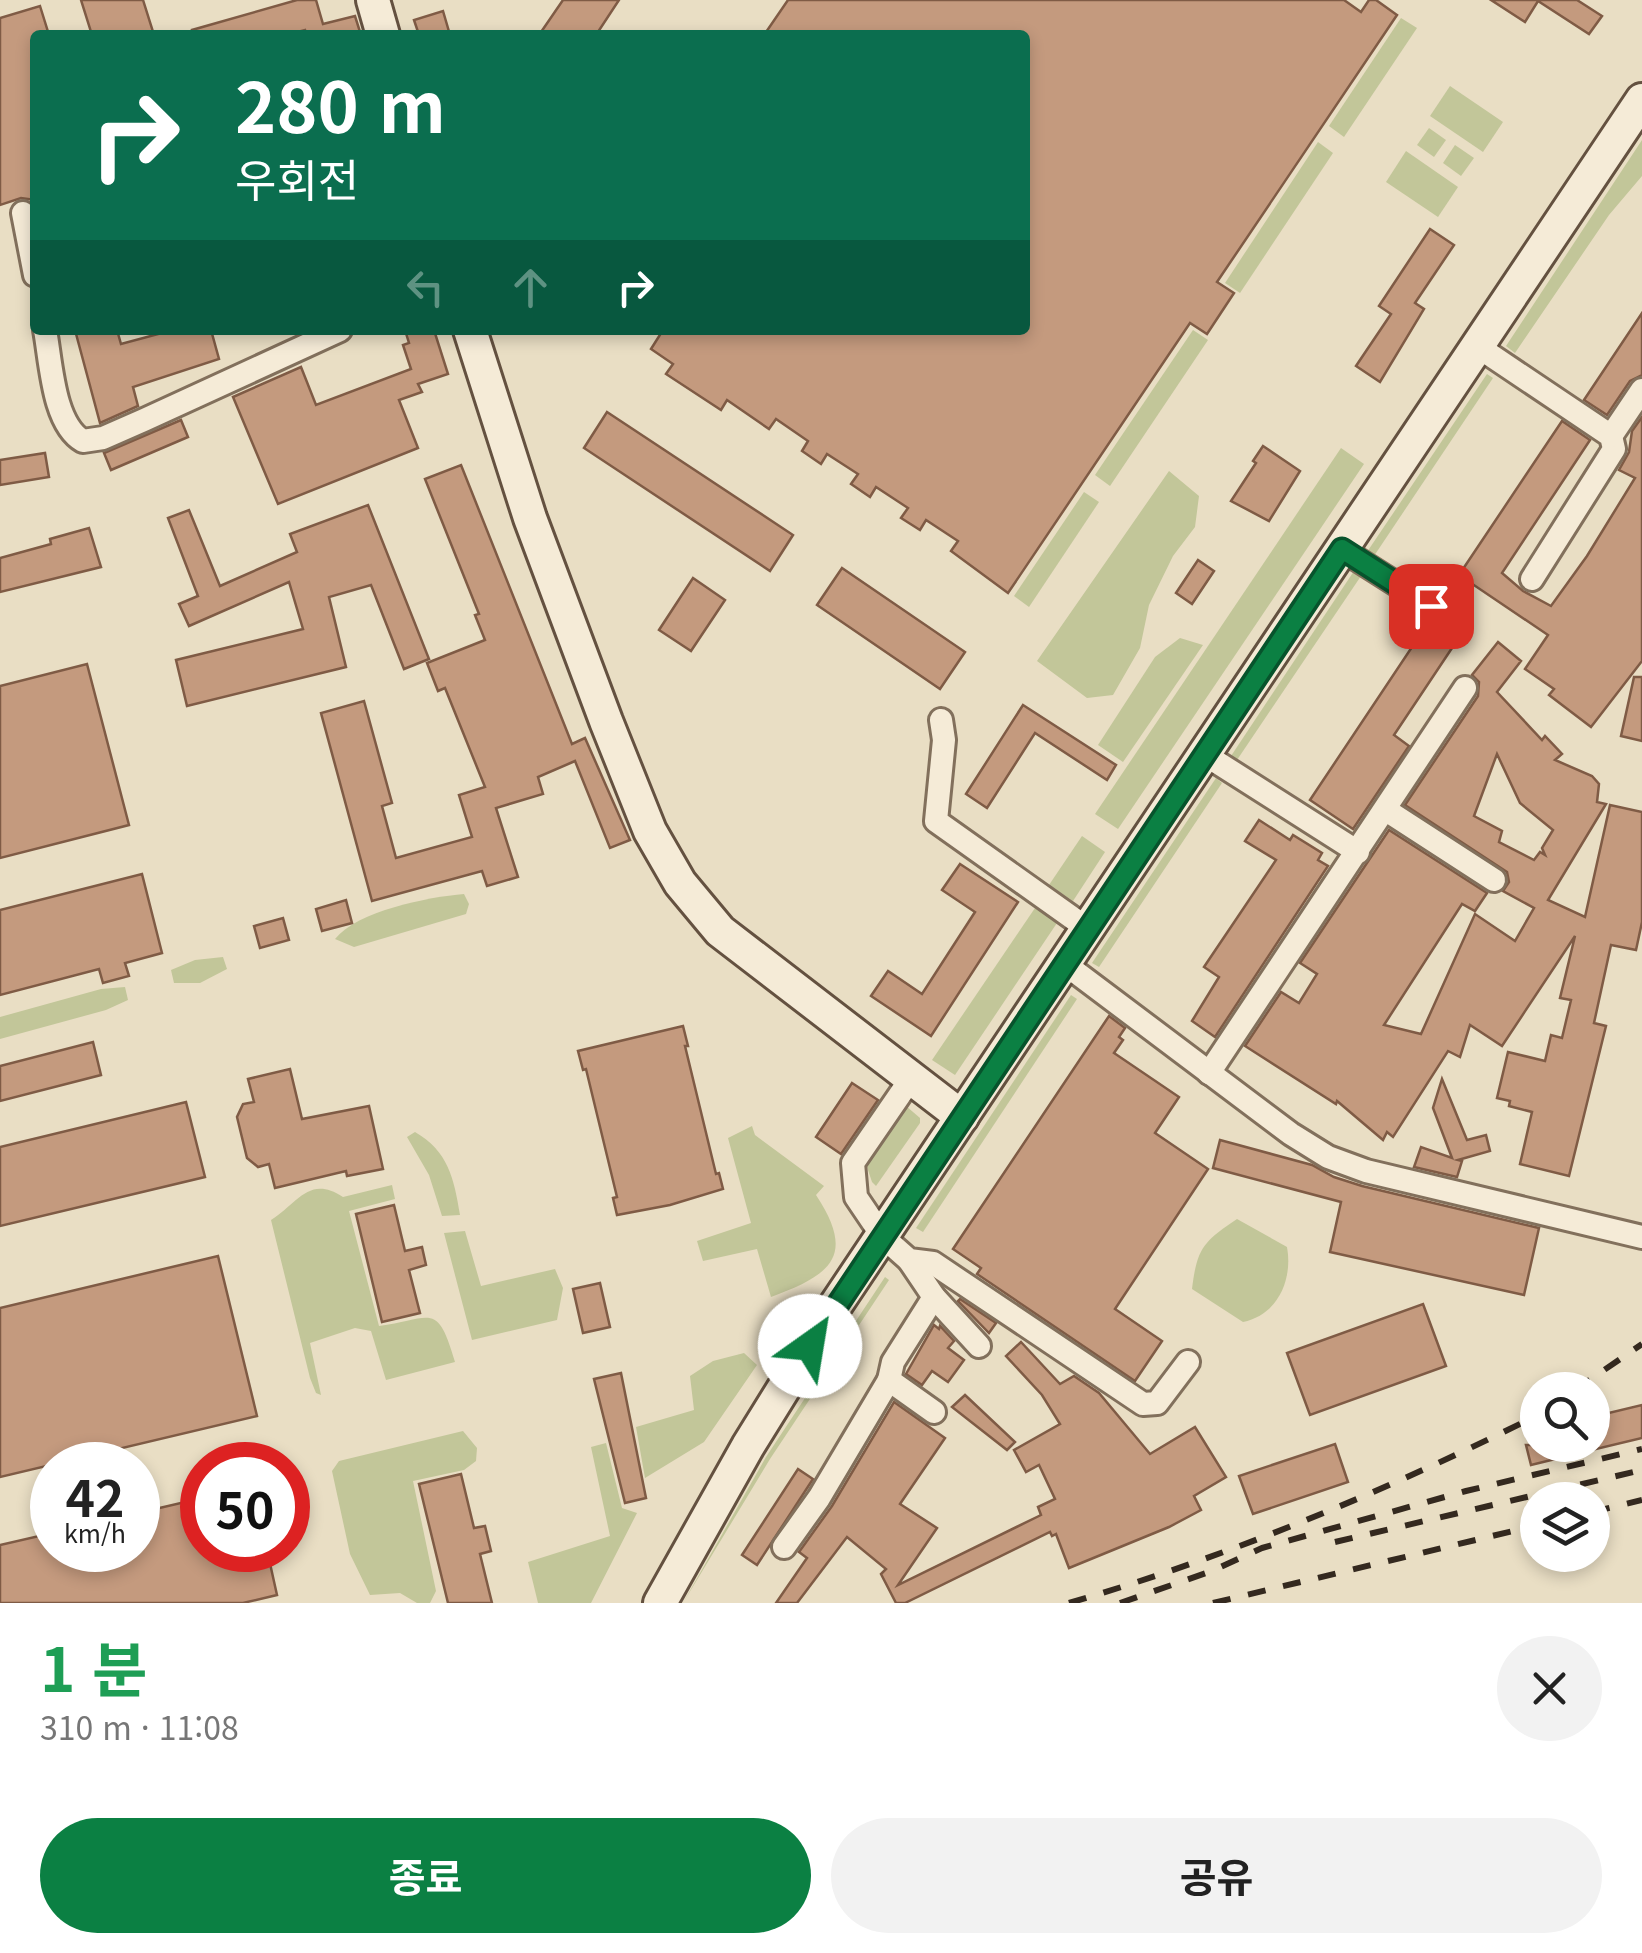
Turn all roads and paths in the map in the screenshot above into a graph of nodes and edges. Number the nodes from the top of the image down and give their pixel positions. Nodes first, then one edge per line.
1 (373, 0) edge
2 (382, 30) edge
3 (1642, 100) edge
4 (23, 213) dead end
5 (30, 250) edge
6 (46, 335) edge
7 (329, 335) edge
8 (472, 335) edge
9 (1477, 346) junction
10 (1642, 390) edge
11 (1610, 436) junction
12 (1342, 549) junction
13 (1532, 579) dead end
14 (1431, 606) dead end
15 (1465, 688) dead end
16 (941, 720) dead end
17 (1204, 754) junction
18 (1386, 810) junction
19 (1358, 852) junction
20 (1494, 880) dead end
21 (1088, 929) junction
22 (1065, 964) junction
23 (1209, 1072) junction
24 (910, 1080) junction
25 (962, 1117) junction
26 (883, 1237) junction
27 (1642, 1237) edge
28 (909, 1260) junction
29 (934, 1297) junction
30 (979, 1346) dead end
31 (1188, 1362) dead end
32 (889, 1380) junction
33 (934, 1412) dead end
34 (784, 1547) dead end
35 (660, 1603) edge

1 - 2 main road
3 - 9 main road
4 - 5 street
6 - 7 street
8 - 24 main road
9 - 11 street
9 - 12 main road
10 - 11 street
11 - 13 street
12 - 14 street
12 - 17 main road
15 - 18 street
16 - 21 street
17 - 19 street
17 - 21 main road
18 - 19 street
18 - 20 street
19 - 23 street
21 - 22 main road
22 - 23 street
22 - 25 main road
23 - 27 street
24 - 25 main road
24 - 26 street
25 - 26 main road
26 - 28 street
26 - 35 main road
28 - 29 street
28 - 31 street
29 - 30 street
29 - 32 street
32 - 33 street
32 - 34 street

